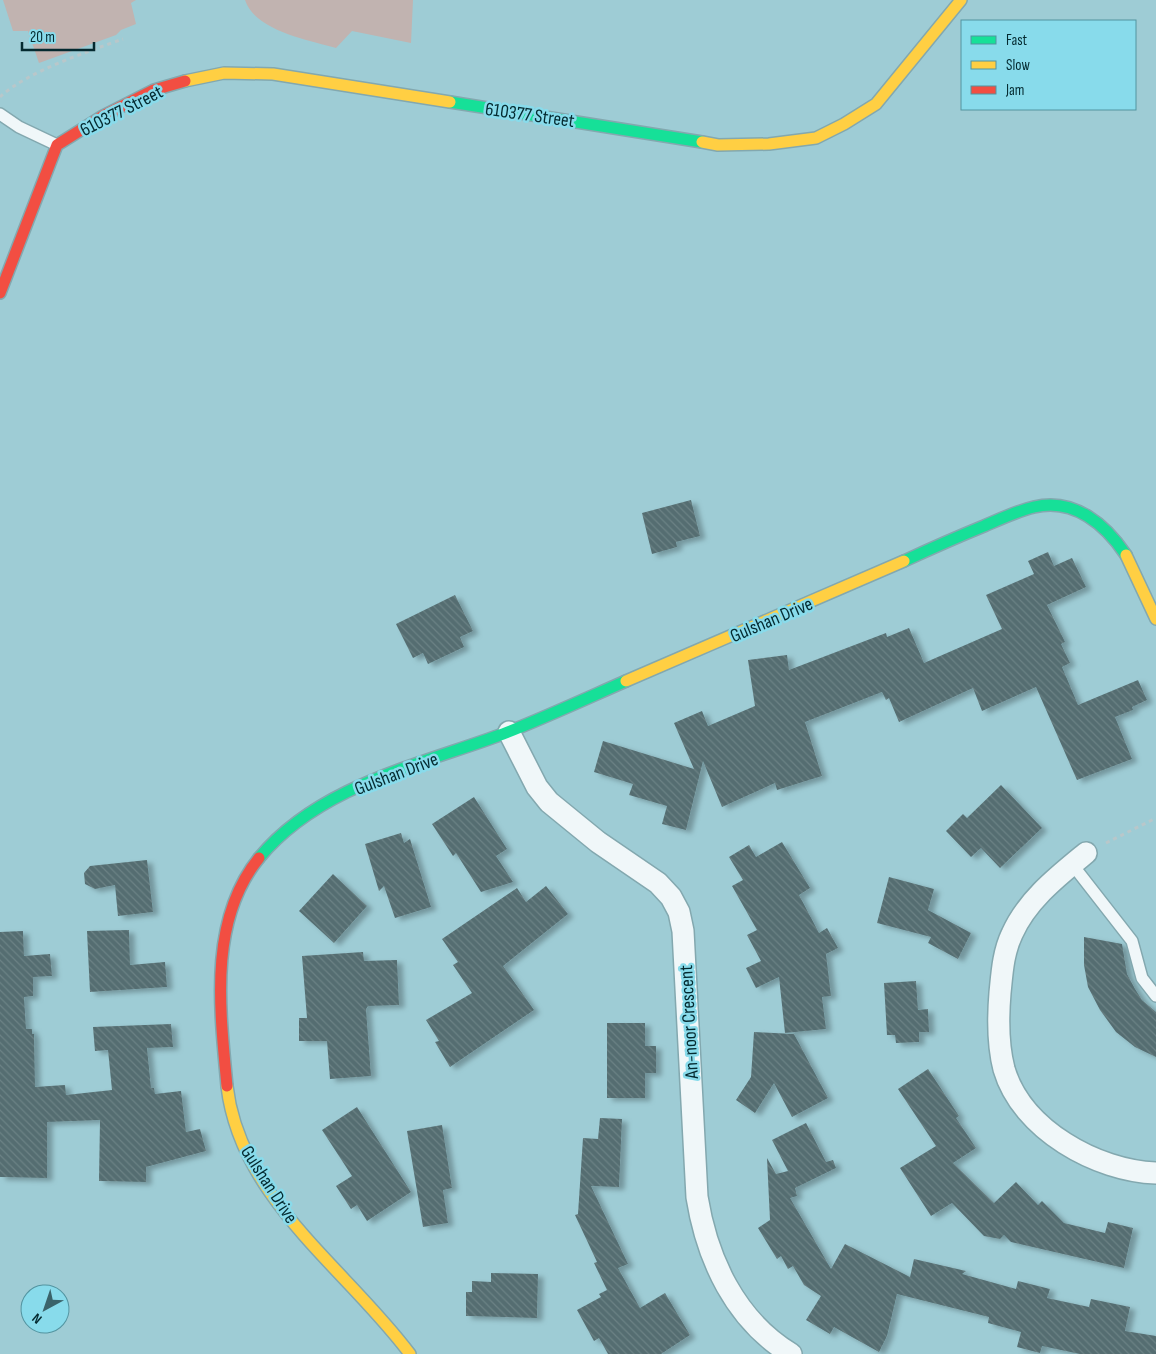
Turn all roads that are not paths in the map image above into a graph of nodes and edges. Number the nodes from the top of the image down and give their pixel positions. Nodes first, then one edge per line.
1 (961, 0) edge
2 (0, 114) edge
3 (57, 145) junction
4 (0, 293) edge
5 (1156, 619) edge
6 (509, 732) junction
7 (1079, 858) joint
8 (1156, 996) edge
9 (1156, 1174) edge
10 (410, 1354) edge
11 (792, 1354) edge

1 - 3 street, 610377 Street
2 - 3 lane
3 - 4 street
5 - 6 street, Gulshan Drive
6 - 10 street, Gulshan Drive
6 - 11 street, An-noor Crescent
7 - 8 lane
7 - 9 street

